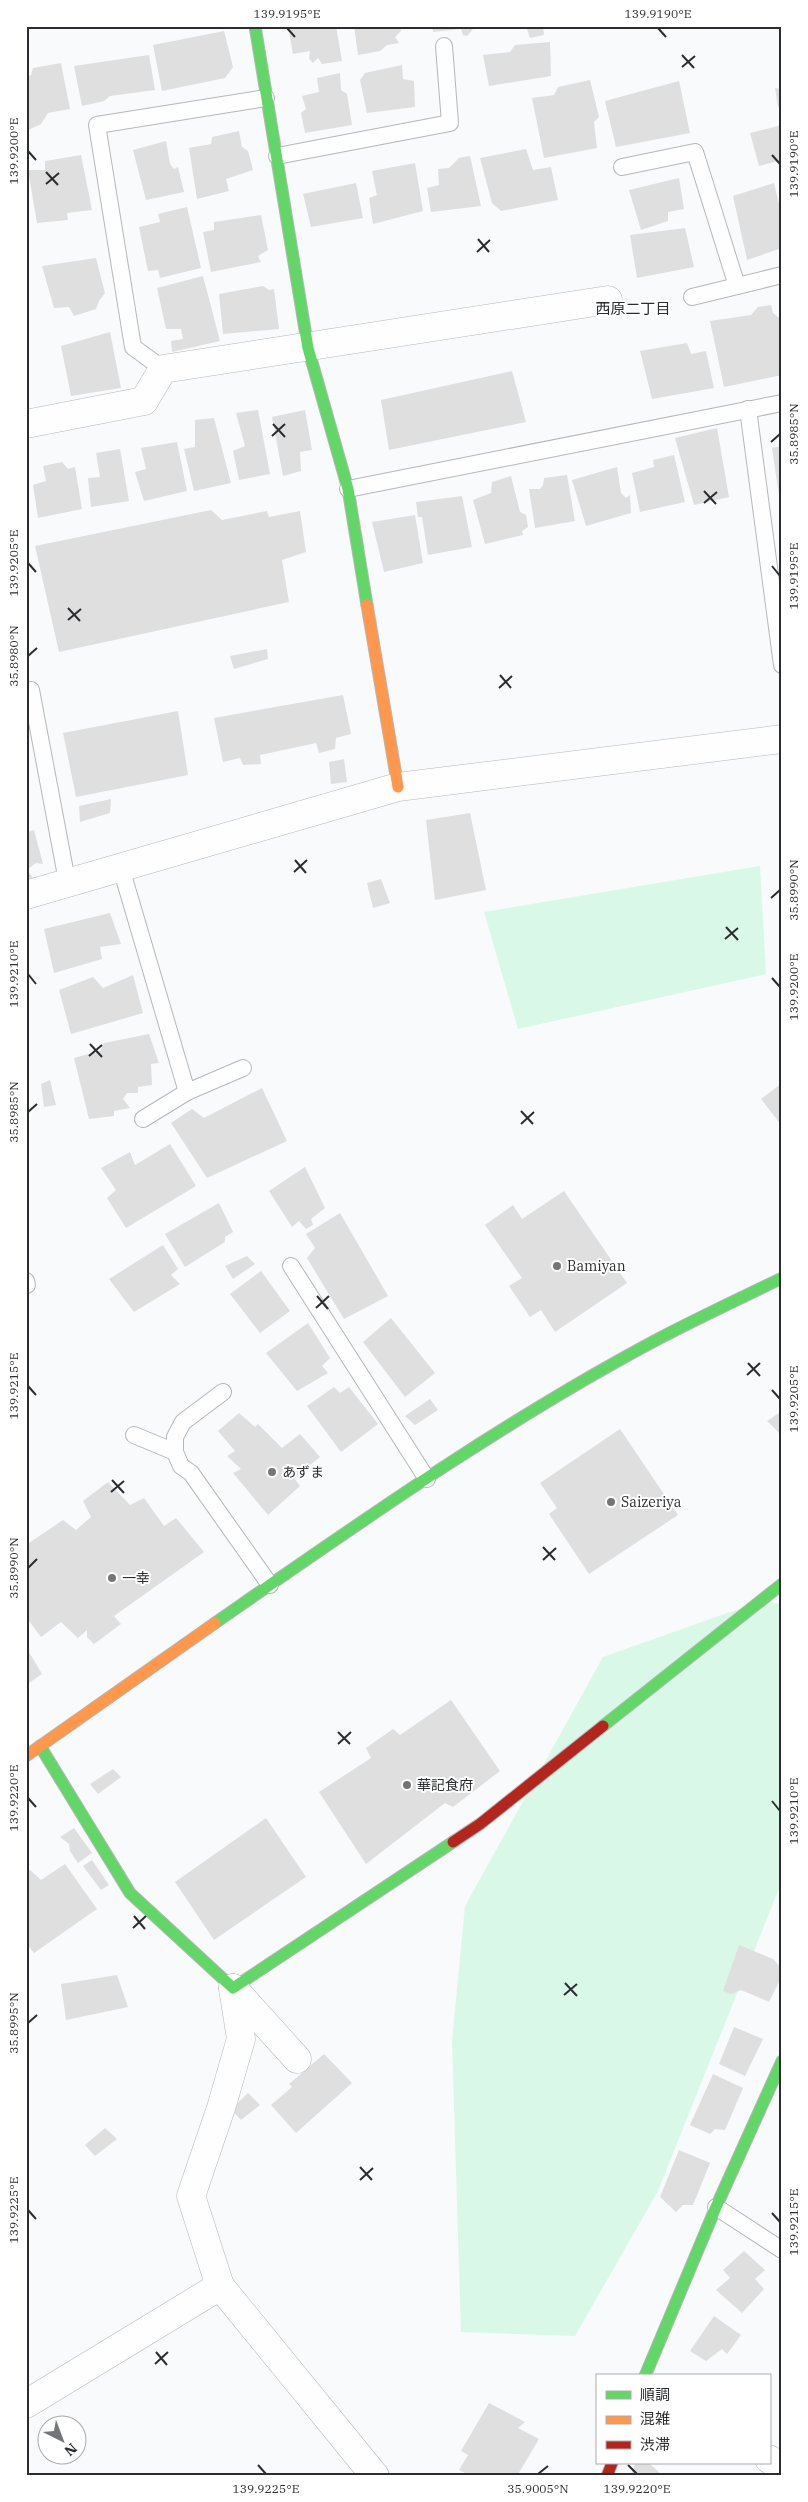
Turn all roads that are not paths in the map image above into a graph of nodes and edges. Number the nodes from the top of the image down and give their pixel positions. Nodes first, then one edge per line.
1 (255, 26) edge
2 (444, 46) dead end
3 (266, 98) junction
4 (277, 156) junction
5 (622, 167) dead end
6 (782, 276) edge
7 (737, 286) junction
8 (692, 296) dead end
9 (608, 300) dead end
10 (308, 348) junction
11 (163, 369) junction
12 (782, 403) edge
13 (748, 409) junction
14 (26, 424) edge
15 (348, 489) junction
16 (782, 665) edge
17 (31, 690) dead end
18 (782, 739) edge
19 (398, 787) junction
20 (121, 868) junction
21 (67, 881) junction
22 (26, 895) edge
23 (243, 1068) dead end
24 (187, 1092) junction
25 (143, 1119) dead end
26 (291, 1266) dead end
27 (782, 1278) edge
28 (224, 1392) dead end
29 (134, 1435) dead end
30 (175, 1452) junction
31 (427, 1479) junction
32 (782, 1584) edge
33 (270, 1585) junction
34 (40, 1746) junction
35 (26, 1756) edge
36 (233, 1988) junction
37 (297, 2059) dead end
38 (782, 2061) edge
39 (716, 2207) junction
40 (782, 2250) edge
41 (220, 2286) junction
42 (646, 2374) edge
43 (26, 2404) edge
44 (770, 2460) edge
45 (612, 2464) edge
46 (782, 2468) edge
47 (375, 2476) edge
48 (607, 2476) edge

1 - 3 street
2 - 4 lane
3 - 4 street
3 - 11 lane
4 - 10 street
5 - 7 lane
6 - 7 lane
7 - 8 lane
9 - 10 street
10 - 11 street
10 - 15 street
11 - 14 street
12 - 13 lane
13 - 15 lane
13 - 16 lane
15 - 19 street
17 - 21 lane
18 - 19 street
19 - 20 street
20 - 21 street
20 - 24 lane
21 - 22 street
23 - 24 lane
24 - 25 lane
26 - 31 lane
27 - 31 street
28 - 30 lane
29 - 30 lane
30 - 33 lane
31 - 33 street
32 - 36 street
33 - 34 street
34 - 35 street
34 - 36 street
36 - 37 street
36 - 41 street
38 - 39 street
39 - 40 lane
39 - 42 street
41 - 43 street
41 - 47 street
44 - 46 street
45 - 48 street

